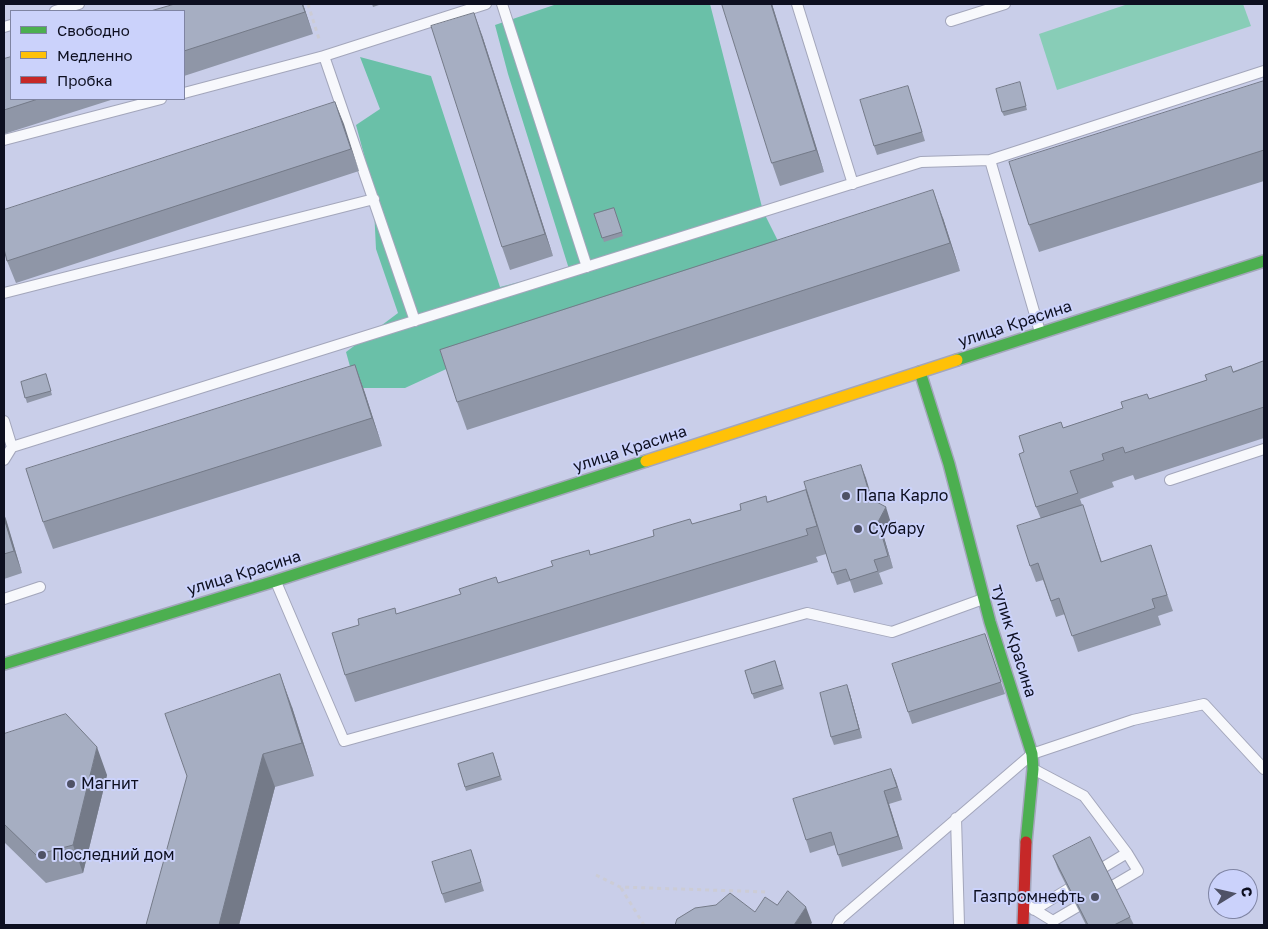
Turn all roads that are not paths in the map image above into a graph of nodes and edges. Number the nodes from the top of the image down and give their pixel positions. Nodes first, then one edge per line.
1 (79, 4) edge
2 (486, 4) edge
3 (502, 4) edge
4 (797, 4) edge
5 (1005, 4) edge
6 (58, 10) edge
7 (951, 22) dead end
8 (324, 56) junction
9 (1264, 71) edge
10 (185, 93) edge
11 (156, 100) edge
12 (4, 140) edge
13 (990, 160) junction
14 (853, 184) junction
15 (374, 199) junction
16 (1264, 261) edge
17 (587, 267) junction
18 (4, 292) edge
19 (414, 321) junction
20 (1040, 333) junction
21 (920, 372) junction
22 (4, 421) edge
23 (12, 447) junction
24 (1264, 449) edge
25 (4, 460) edge
26 (1170, 480) dead end
27 (275, 581) junction
28 (40, 587) dead end
29 (4, 599) edge
30 (984, 599) junction
31 (4, 664) edge
32 (1032, 754) junction
33 (1033, 769) junction
34 (1264, 769) edge
35 (956, 818) junction
36 (1127, 853) junction
37 (1029, 907) junction
38 (837, 925) edge
39 (959, 925) edge
40 (1023, 925) edge

1 - 6 lane
2 - 8 lane
3 - 17 lane
4 - 14 lane
5 - 7 lane
8 - 10 lane
8 - 15 lane
9 - 13 lane
11 - 12 lane
13 - 14 lane
13 - 20 lane
14 - 17 lane
15 - 18 lane
15 - 19 lane
16 - 20 main road, улица Красина
17 - 19 lane
19 - 23 lane
20 - 21 main road, улица Красина
21 - 27 main road, улица Красина
21 - 30 main road, тупик Красина
22 - 23 lane
23 - 25 lane
24 - 26 lane
27 - 30 lane
27 - 31 main road, улица Красина
28 - 29 lane
30 - 32 main road, тупик Красина
32 - 33 main road, тупик Красина
32 - 34 lane
32 - 35 lane
33 - 36 lane
33 - 37 main road, тупик Красина
35 - 38 lane
35 - 39 lane
36 - 37 lane
36 - 37 lane
37 - 40 main road, тупик Красина

